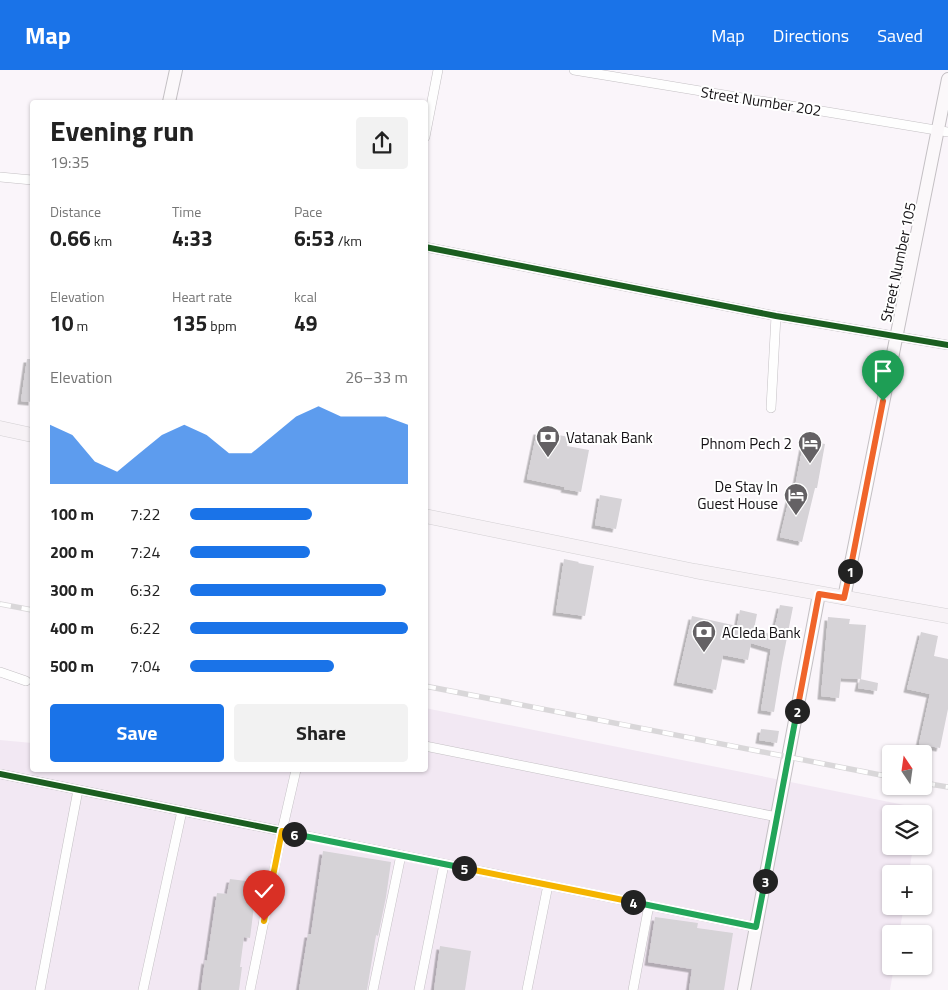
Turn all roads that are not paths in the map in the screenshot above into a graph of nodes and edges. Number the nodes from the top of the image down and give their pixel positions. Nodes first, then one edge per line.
1 (176, 70) edge
2 (438, 70) edge
3 (574, 70) edge
4 (948, 79) edge
5 (169, 100) edge
6 (428, 122) edge
7 (943, 131) edge
8 (0, 177) edge
9 (30, 180) edge
10 (428, 248) edge
11 (776, 316) junction
12 (896, 336) junction
13 (948, 345) edge
14 (771, 408) dead end
15 (0, 428) edge
16 (30, 435) edge
17 (428, 517) edge
18 (819, 594) junction
19 (844, 598) junction
20 (948, 616) edge
21 (0, 672) edge
22 (26, 681) dead end
23 (428, 747) edge
24 (296, 772) edge
25 (0, 774) edge
26 (78, 790) junction
27 (182, 811) junction
28 (777, 817) junction
29 (282, 831) junction
30 (401, 855) junction
31 (444, 864) junction
32 (548, 885) junction
33 (649, 905) junction
34 (756, 927) junction
35 (40, 990) edge
36 (143, 990) edge
37 (250, 990) edge
38 (373, 990) edge
39 (419, 990) edge
40 (527, 990) edge
41 (633, 990) edge
42 (744, 990) edge

1 - 5 street
2 - 6 street
3 - 7 street, Street Number 202
4 - 7 street, Street Number 105
7 - 12 street, Street Number 105
8 - 9 street
10 - 11 street
11 - 12 street
11 - 14 street
12 - 13 street
12 - 19 street, Street Number 105
15 - 16 main road
17 - 18 main road
18 - 19 main road
18 - 28 street
19 - 20 main road
21 - 22 street
23 - 28 street
24 - 29 street
25 - 26 street
26 - 27 street
26 - 35 street
27 - 29 street
27 - 36 street
28 - 34 street
29 - 30 street
29 - 37 street
30 - 31 street
30 - 38 street
31 - 32 street
31 - 39 street
32 - 33 street
32 - 40 street
33 - 34 street
33 - 41 street
34 - 42 street

